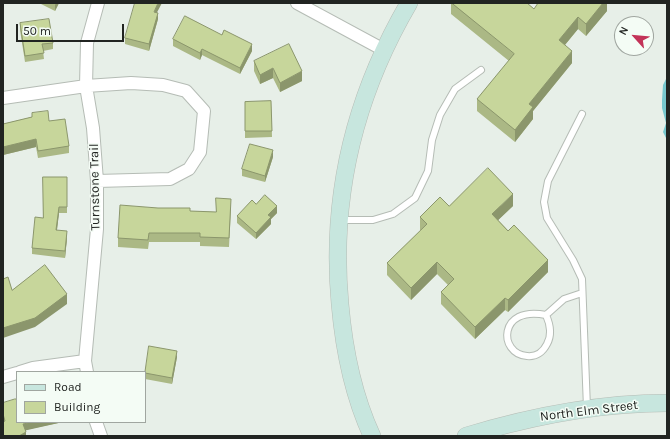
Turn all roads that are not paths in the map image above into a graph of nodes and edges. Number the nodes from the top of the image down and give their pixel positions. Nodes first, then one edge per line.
1 (98, 3) edge
2 (297, 3) edge
3 (409, 3) edge
4 (384, 50) junction
5 (481, 70) dead end
6 (86, 86) junction
7 (3, 98) edge
8 (582, 114) dead end
9 (97, 181) junction
10 (338, 220) junction
11 (582, 293) junction
12 (546, 315) junction
13 (86, 367) edge
14 (23, 371) edge
15 (16, 373) edge
16 (3, 377) edge
17 (667, 403) edge
18 (587, 408) junction
19 (96, 423) edge
20 (101, 436) edge
21 (372, 436) edge
22 (466, 436) edge

1 - 6 street, Turnstone Trail
2 - 4 street
3 - 4 street
4 - 10 street
5 - 10 lane
6 - 7 street
6 - 9 street, Turnstone Trail
6 - 9 street
8 - 11 lane
9 - 13 street, Turnstone Trail
10 - 21 street
11 - 12 lane
11 - 18 lane
12 - 12 lane
13 - 14 street
15 - 16 street
17 - 18 street, North Elm Street
18 - 22 street, North Elm Street
19 - 20 street

